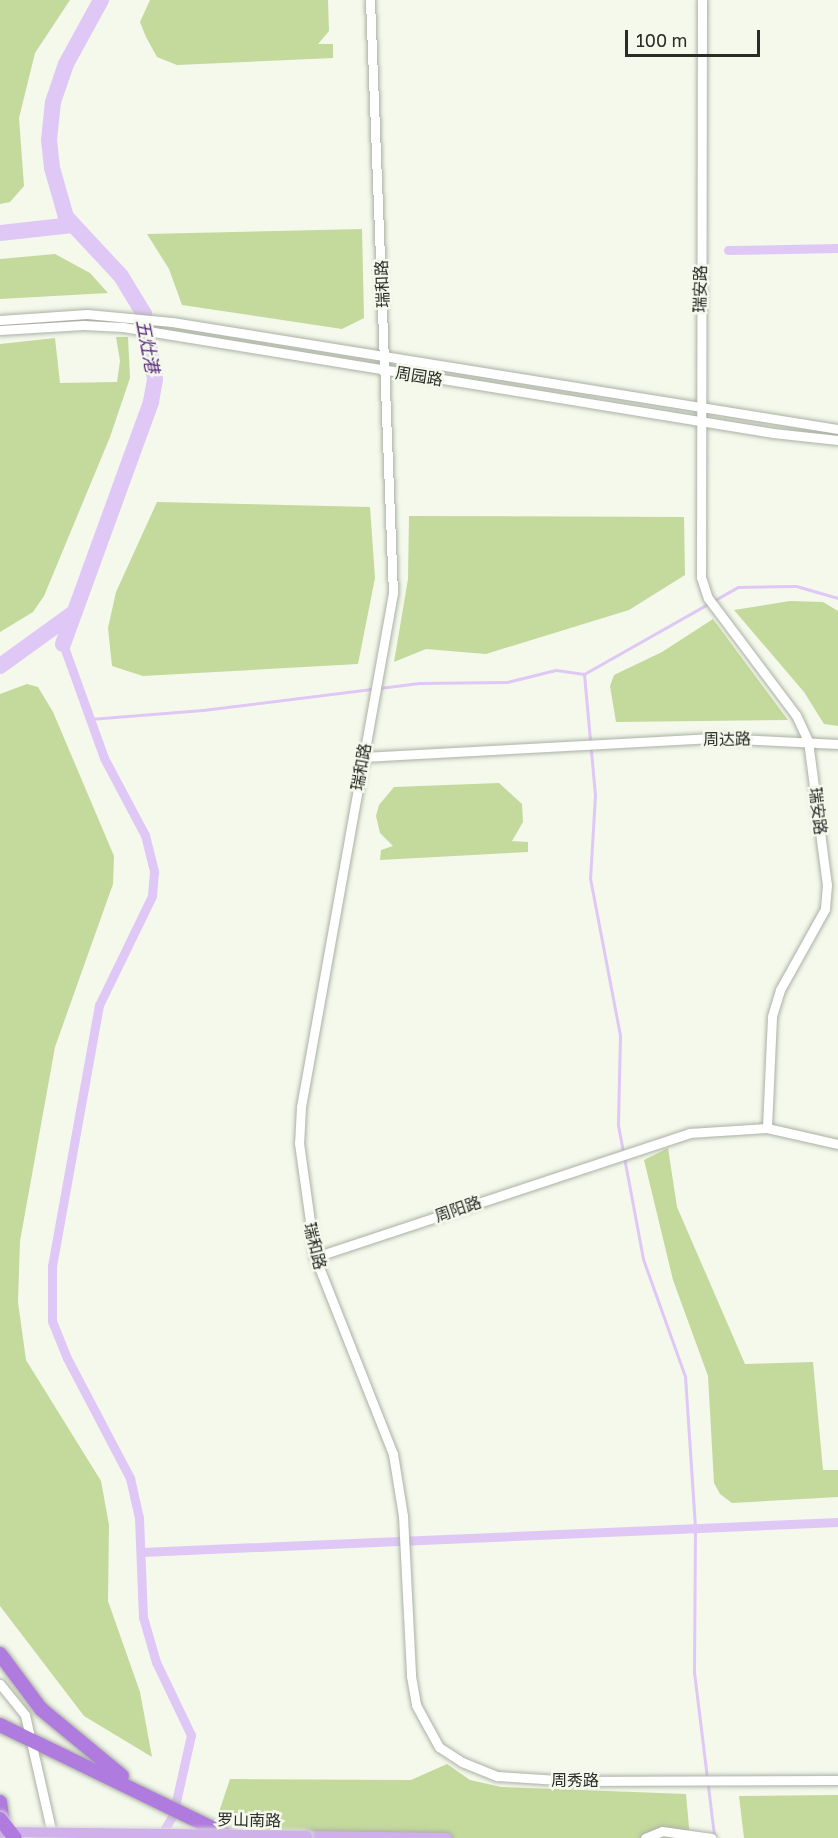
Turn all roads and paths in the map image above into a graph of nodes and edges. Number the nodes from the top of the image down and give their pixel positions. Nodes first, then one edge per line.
1 (370, 0) edge
2 (702, 0) edge
3 (0, 320) edge
4 (0, 330) edge
5 (385, 356) junction
6 (386, 370) junction
7 (698, 409) junction
8 (699, 421) junction
9 (838, 429) edge
10 (838, 440) edge
11 (808, 741) junction
12 (838, 744) edge
13 (363, 757) junction
14 (767, 1128) junction
15 (838, 1144) edge
16 (315, 1257) junction
17 (0, 1654) edge
18 (0, 1684) edge
19 (0, 1725) edge
20 (462, 1762) joint
21 (838, 1780) edge
22 (0, 1802) edge
23 (168, 1808) junction
24 (0, 1819) edge
25 (0, 1832) edge
26 (5, 1838) edge
27 (15, 1838) edge
28 (52, 1838) edge
29 (233, 1838) edge
30 (447, 1838) edge
31 (645, 1838) edge
32 (712, 1838) edge

1 - 5 street, 瑞和路
2 - 7 street, 瑞安路
3 - 5 street, 周园路
4 - 6 street, 周园路
5 - 6 street, 瑞和路
5 - 7 street, 周园路
6 - 8 street, 周园路
6 - 13 street, 瑞和路
7 - 8 street, 瑞安路
7 - 9 street, 周园路
8 - 10 street, 周园路
8 - 11 street, 瑞安路
11 - 12 street, 周达路
11 - 13 street, 周达路
11 - 14 street, 瑞安路
13 - 16 street, 瑞和路
14 - 15 street
14 - 16 street, 周阳路
16 - 20 street, 瑞和路
17 - 23 highway
18 - 28 street
19 - 23 highway
20 - 21 street, 周秀路
22 - 26 highway
23 - 29 highway, bridge
24 - 27 highway, bridge
25 - 30 main road, 罗山南路, bridge
31 - 32 street

